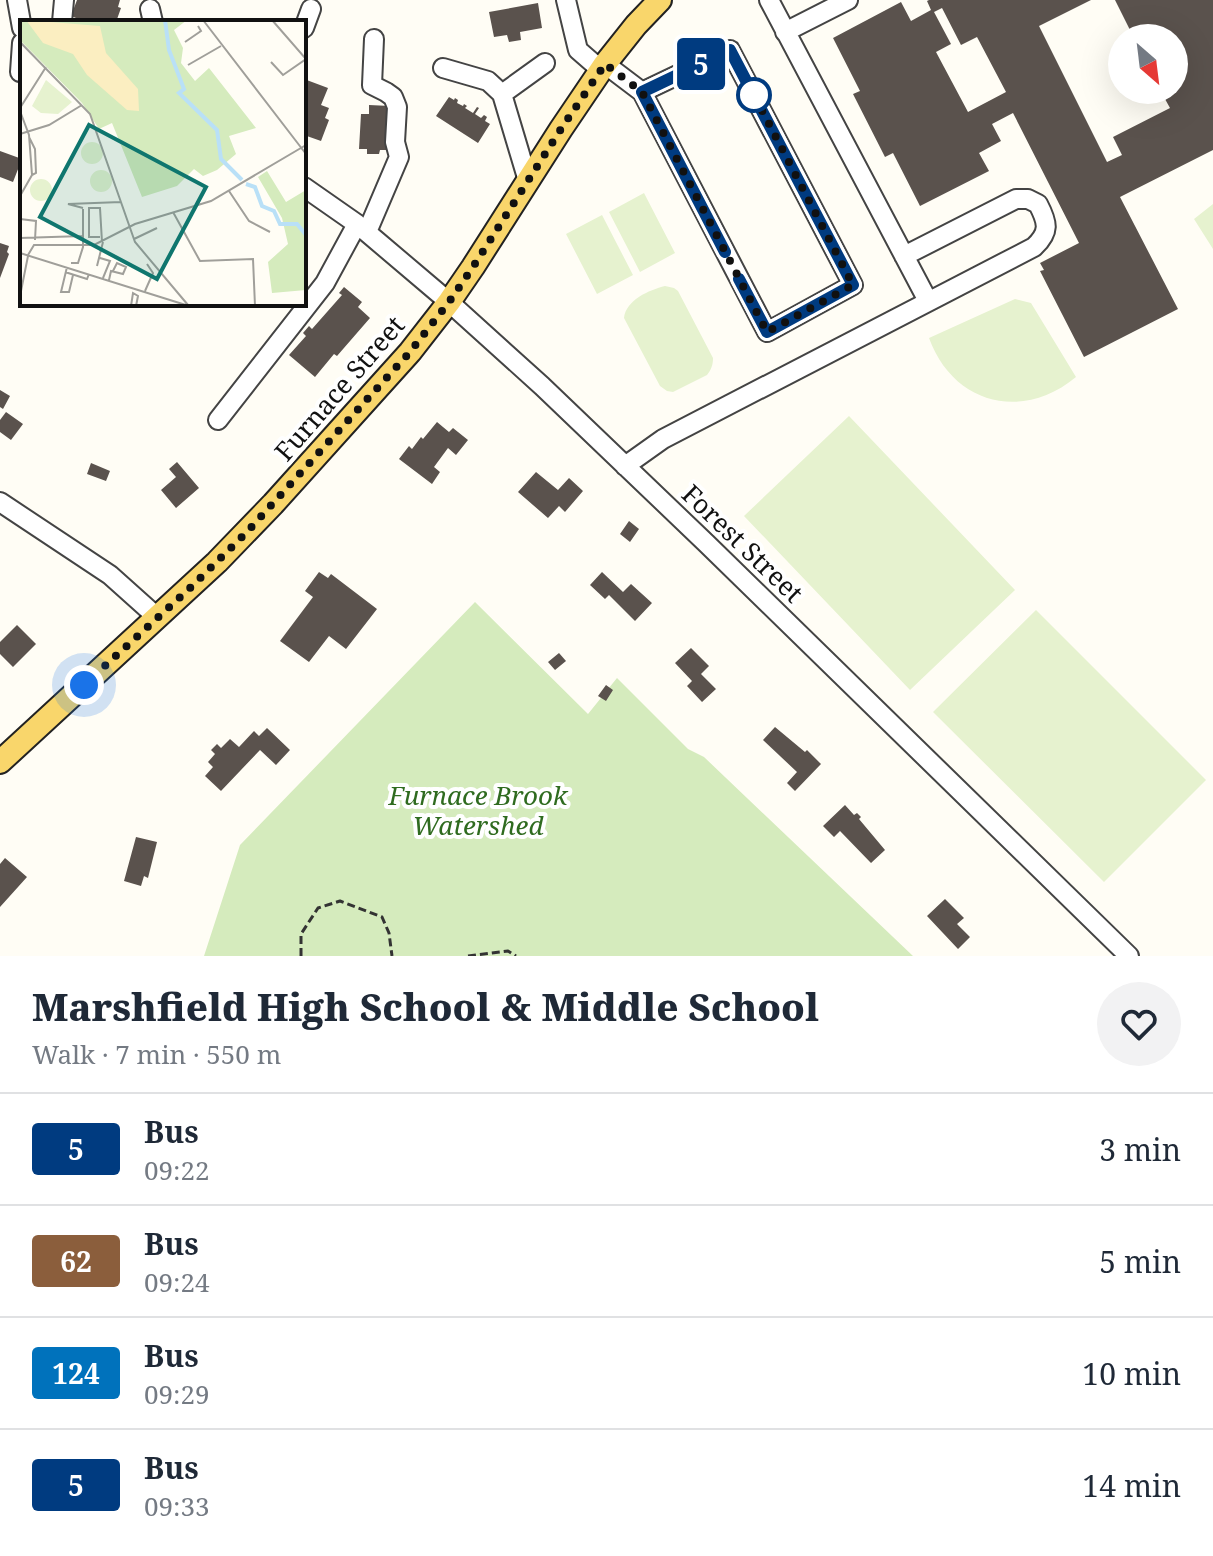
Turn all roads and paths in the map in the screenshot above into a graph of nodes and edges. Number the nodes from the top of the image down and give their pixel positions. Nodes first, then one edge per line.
1 (16, 0) edge
2 (64, 0) edge
3 (566, 0) edge
4 (660, 0) edge
5 (769, 0) edge
6 (848, 0) edge
7 (0, 1) edge
8 (311, 9) dead end
9 (20, 20) edge
10 (62, 20) edge
11 (306, 23) edge
12 (785, 32) junction
13 (374, 39) dead end
14 (545, 63) dead end
15 (0, 64) edge
16 (603, 67) junction
17 (443, 68) dead end
18 (20, 72) edge
19 (642, 92) junction
20 (502, 94) junction
21 (528, 181) junction
22 (306, 188) edge
23 (362, 228) junction
24 (904, 256) junction
25 (928, 301) junction
26 (449, 302) junction
27 (218, 420) dead end
28 (625, 466) junction
29 (0, 502) edge
30 (158, 618) junction
31 (0, 762) edge
32 (301, 956) edge
33 (392, 956) edge
34 (468, 956) edge
35 (516, 956) edge
36 (1129, 956) edge

1 - 7 street
1 - 9 street
2 - 10 street
3 - 16 street
4 - 16 main road, Furnace Street
5 - 12 street
6 - 12 street
8 - 11 street
12 - 24 street
13 - 23 street
14 - 20 street
15 - 18 street
16 - 19 street
16 - 21 main road, Furnace Street
17 - 20 street
19 - 19 street
20 - 21 street
21 - 26 main road, Furnace Street
22 - 23 street, Forest Street
23 - 26 street, Forest Street
23 - 27 street
24 - 25 street
24 - 25 street
25 - 28 street
26 - 28 street, Forest Street
26 - 30 main road, Furnace Street
28 - 36 street, Forest Street
29 - 30 street
30 - 31 main road, Furnace Street
32 - 33 path
34 - 35 path

